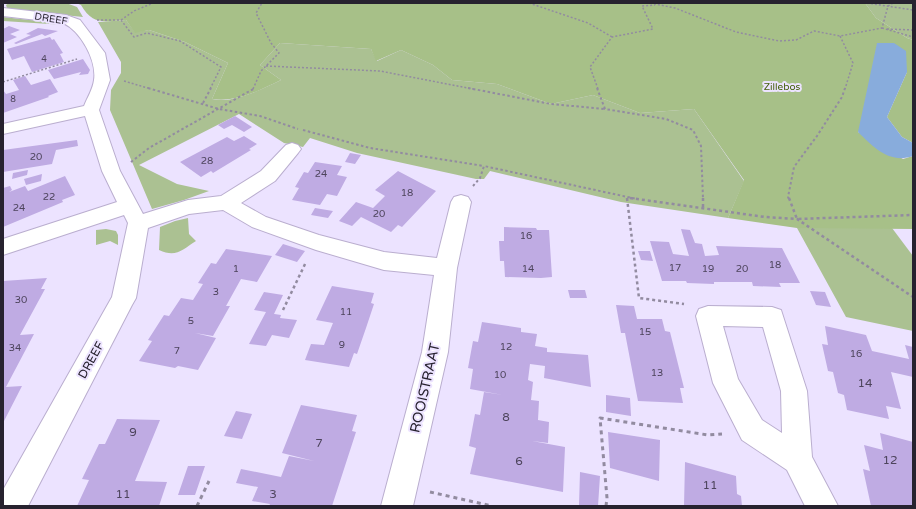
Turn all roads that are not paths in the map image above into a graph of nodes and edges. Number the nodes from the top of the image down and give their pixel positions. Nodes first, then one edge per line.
1 (3, 12) edge
2 (91, 110) junction
3 (3, 129) edge
4 (292, 149) dead end
5 (467, 195) road end
6 (226, 203) junction
7 (133, 215) junction
8 (3, 247) edge
9 (446, 268) junction
10 (797, 460) junction
11 (11, 506) edge
12 (397, 506) edge
13 (822, 506) edge

1 - 2 street, DREEF
2 - 3 street
2 - 7 street
4 - 6 street
5 - 9 street, ROOISTRAAT
6 - 7 street
6 - 9 street
7 - 8 street
7 - 11 street, DREEF
9 - 12 street, ROOISTRAAT
10 - 10 street
10 - 13 street

